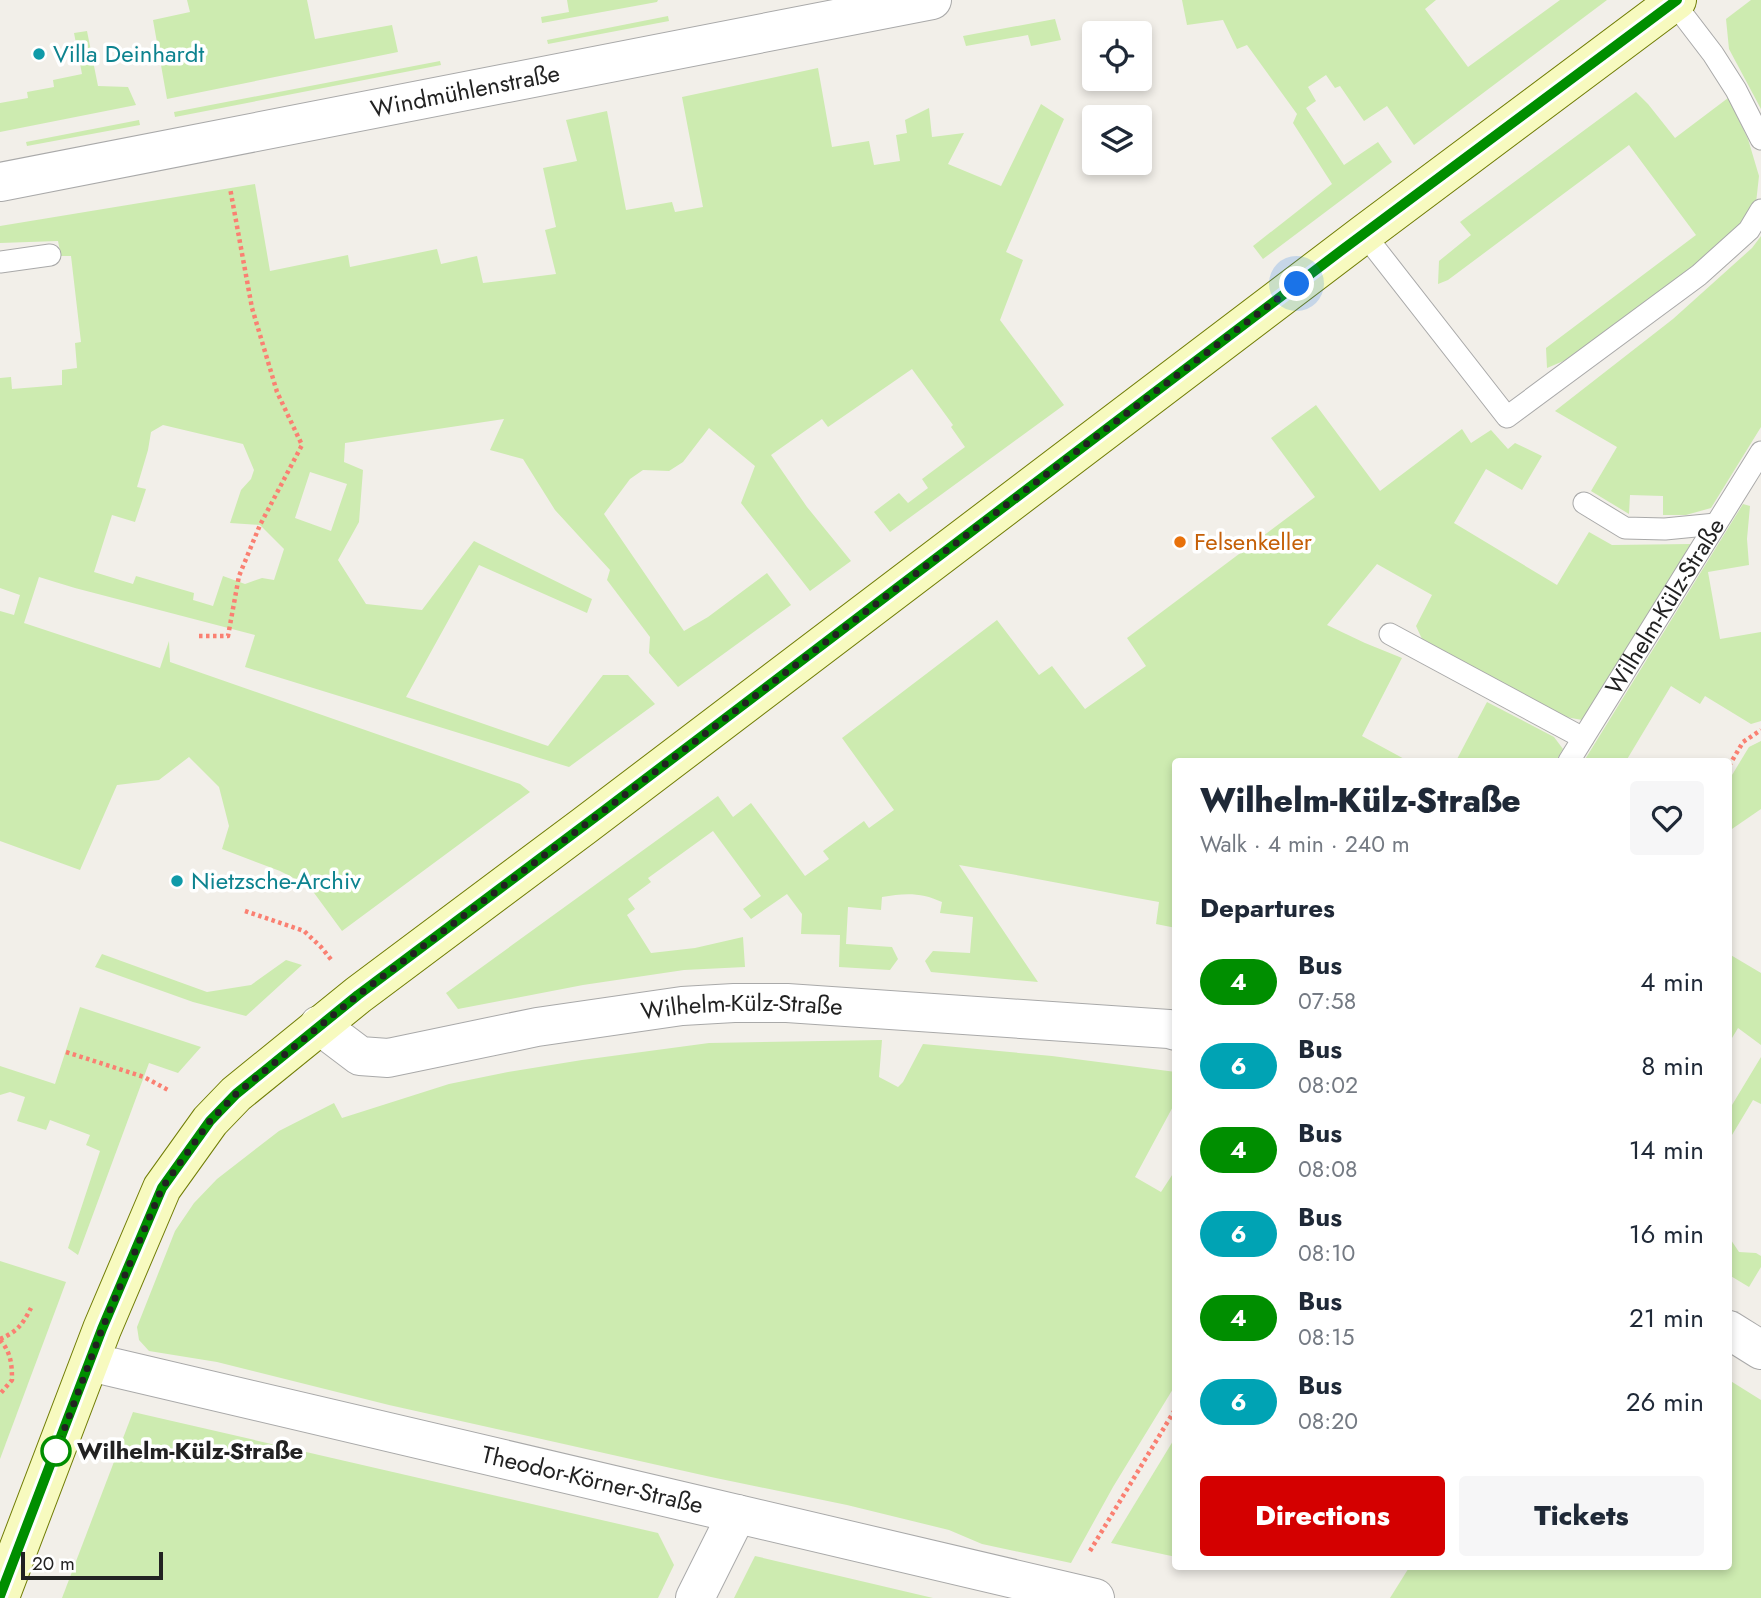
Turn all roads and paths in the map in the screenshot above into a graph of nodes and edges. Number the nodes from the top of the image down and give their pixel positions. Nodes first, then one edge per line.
1 (932, 0) edge
2 (1676, 1) edge
3 (1761, 139) edge
4 (0, 182) edge
5 (230, 188) dead end
6 (1761, 210) edge
7 (1364, 234) junction
8 (50, 255) dead end
9 (0, 262) edge
10 (1761, 452) edge
11 (1584, 503) dead end
12 (1716, 524) junction
13 (1390, 634) dead end
14 (200, 636) dead end
15 (1761, 730) edge
16 (1583, 738) junction
17 (1571, 758) edge
18 (1732, 761) edge
19 (246, 911) dead end
20 (321, 947) dead end
21 (320, 1025) junction
22 (1172, 1030) edge
23 (66, 1052) dead end
24 (170, 1091) dead end
25 (31, 1308) dead end
26 (1732, 1332) edge
27 (0, 1339) edge
28 (1761, 1350) edge
29 (90, 1362) junction
30 (0, 1394) edge
31 (1172, 1416) edge
32 (737, 1514) junction
33 (1081, 1594) edge
34 (0, 1597) edge
35 (695, 1598) edge

1 - 4 street, Windmühlenstraße
2 - 3 lane
2 - 7 street
5 - 14 path
6 - 7 lane
7 - 21 street
8 - 9 lane
10 - 12 lane, Wilhelm-Külz-Straße
11 - 12 lane
12 - 16 lane, Wilhelm-Külz-Straße
13 - 16 lane
15 - 18 path
16 - 17 lane, Wilhelm-Külz-Straße
19 - 20 path
21 - 22 street, Wilhelm-Külz-Straße
21 - 29 street
23 - 24 path
25 - 27 path
26 - 28 street
27 - 30 path
29 - 32 street, Theodor-Körner-Straße
29 - 34 street
31 - 33 path
32 - 33 street, Theodor-Körner-Straße
32 - 35 street

